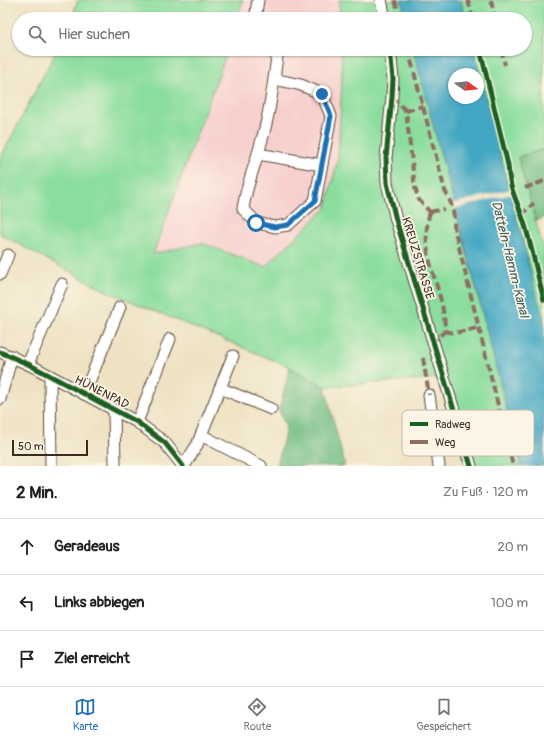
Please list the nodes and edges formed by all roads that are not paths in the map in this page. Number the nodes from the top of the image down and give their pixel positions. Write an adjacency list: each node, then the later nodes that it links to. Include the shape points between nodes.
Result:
1 (258, 0): 3 (street)
2 (381, 0): 4 (street)
3 (256, 12)
4 (384, 12)
5 (277, 56): 7 (street)
6 (391, 56): 27 (street, KREUZSTRASSE, via 393,79 386,158 387,183)
7 (274, 79): 8 (street); 9 (street, via 301,85 322,94 331,116)
8 (258, 154): 9 (street); 9 (street, via 243,209 256,223 275,227 288,225 315,201)
9 (322, 165)
10 (8, 255): 11 (street)
11 (0, 274)
12 (62, 284): 18 (street)
13 (120, 307): 21 (street, HÜNENPAD)
14 (170, 339): 28 (street, HÜNENPAD)
15 (0, 352): 16 (street, HÜNENPAD)
16 (12, 356): 18 (street, HÜNENPAD); 23 (street)
17 (233, 356): 20 (street, HÜNENPAD)
18 (28, 364): 19 (street, HÜNENPAD)
19 (50, 376): 21 (street, HÜNENPAD); 32 (street)
20 (220, 388): 24 (street); 29 (street, HÜNENPAD)
21 (84, 394): 25 (street, HÜNENPAD)
22 (429, 395): 26 (street)
23 (0, 399)
24 (271, 409)
25 (114, 410): 28 (street, HÜNENPAD); 33 (street)
26 (431, 410)
27 (455, 410)
28 (137, 422): 34 (street, HÜNENPAD, via 165,443)
29 (201, 435): 34 (street, HÜNENPAD); 35 (street)
30 (438, 456): 36 (street)
31 (469, 456): 37 (street, KREUZSTRASSE)
32 (51, 466)
33 (115, 466)
34 (183, 466)
35 (261, 466)
36 (439, 466)
37 (472, 466)

